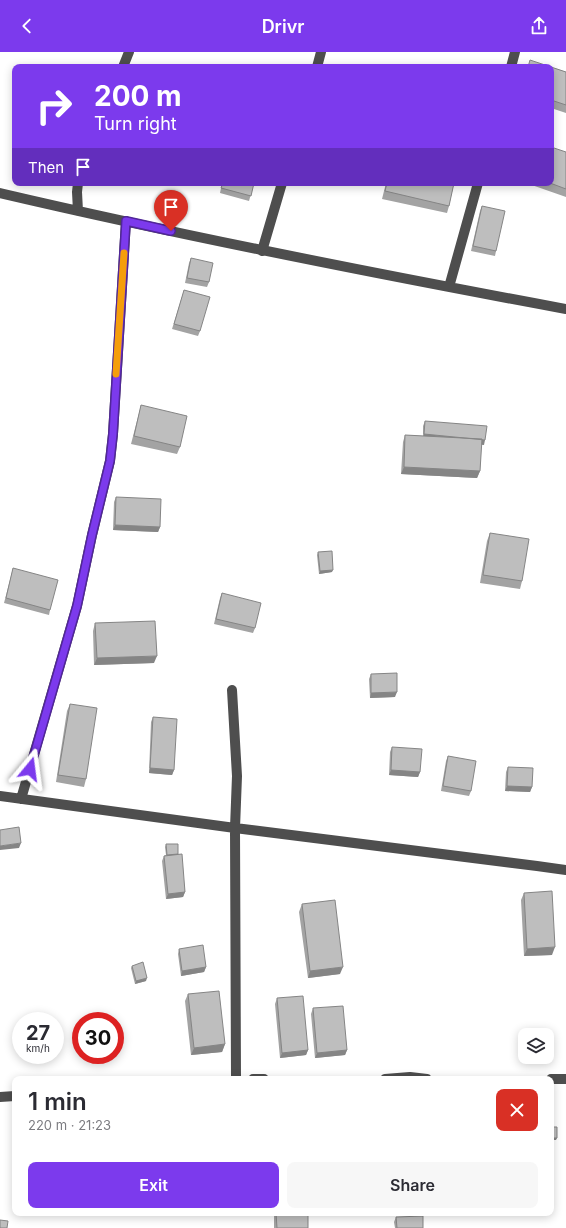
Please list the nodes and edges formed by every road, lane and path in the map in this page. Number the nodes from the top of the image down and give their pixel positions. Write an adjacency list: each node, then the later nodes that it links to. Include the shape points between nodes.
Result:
1 (129, 52): 4 (street)
2 (321, 52): 5 (street)
3 (515, 52): 6 (street)
4 (124, 64)
5 (318, 64)
6 (512, 64)
7 (78, 186): 11 (street)
8 (281, 186): 13 (street)
9 (477, 186): 14 (street)
10 (0, 193): 11 (street)
11 (78, 211): 12 (street)
12 (126, 221): 13 (street); 18 (street, via 110,461 77,606)
13 (262, 251): 14 (street)
14 (450, 287): 15 (street)
15 (566, 308)
16 (232, 690): 19 (street, via 237,776)
17 (0, 796): 18 (street)
18 (21, 799): 19 (street)
19 (235, 828): 20 (street); 21 (street)
20 (566, 870)
21 (236, 1076)
22 (554, 1079): 23 (street)
23 (566, 1079)
24 (12, 1096): 25 (street)
25 (0, 1097)

